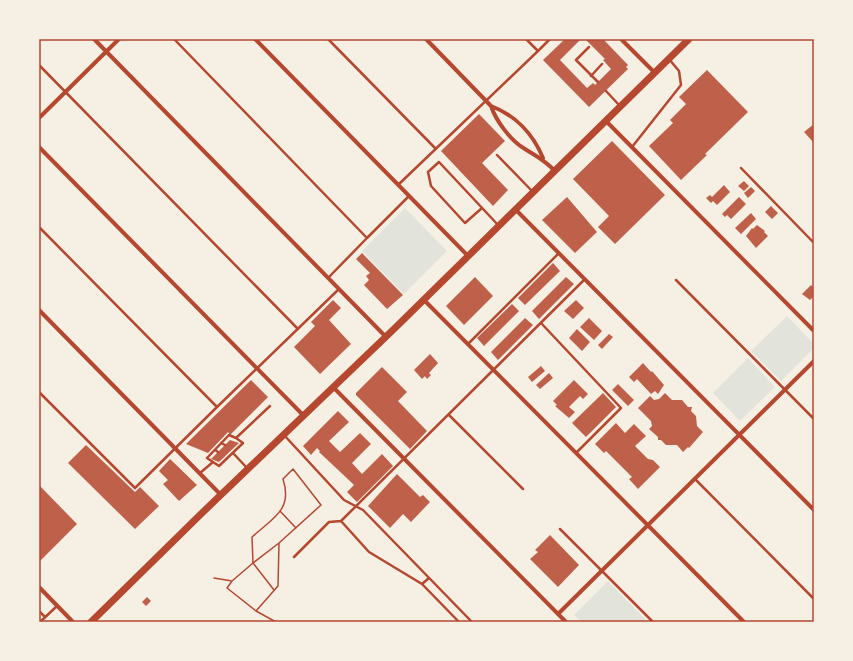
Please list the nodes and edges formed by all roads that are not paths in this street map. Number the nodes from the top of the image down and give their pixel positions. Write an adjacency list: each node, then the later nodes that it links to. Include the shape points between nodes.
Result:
1 (94, 39): 13 (street)
2 (119, 39): 13 (street)
3 (174, 39): 41 (lane)
4 (255, 39): 34 (street)
5 (328, 39): 29 (lane)
6 (426, 39): 22 (street)
7 (526, 39): 12 (lane)
8 (550, 39): 12 (lane)
9 (621, 39): 17 (street)
10 (689, 39): 14 (main road)
11 (589, 47): 18 (lane, via 576,60)
12 (538, 51): 22 (lane)
13 (106, 52): 21 (street); 45 (street)
14 (669, 59): 17 (main road); 28 (lane, via 679,71 681,85)
15 (39, 64): 21 (lane)
16 (602, 64): 18 (lane)
17 (655, 73): 24 (main road)
18 (591, 76): 19 (lane)
19 (598, 82)
20 (606, 91): 24 (lane)
21 (66, 92): 25 (street); 52 (lane)
22 (486, 101): 23 (street); 29 (lane)
23 (491, 106): 31 (street, via 510,115 533,139); 31 (street, via 495,117 505,130 524,149)
24 (621, 107): 26 (main road)
25 (39, 118)
26 (606, 121): 28 (street); 33 (main road)
27 (39, 147): 57 (street)
28 (632, 147): 53 (street)
29 (435, 148): 34 (lane)
30 (497, 155): 35 (lane)
31 (543, 158): 33 (street)
32 (741, 168): 42 (lane)
33 (555, 171): 35 (main road)
34 (398, 185): 36 (street)
35 (533, 193): 38 (main road)
36 (409, 196): 41 (lane); 44 (street)
37 (482, 208): 37 (lane, via 439,162 428,172 431,186 465,223); 39 (lane)
38 (516, 210): 39 (main road); 43 (street)
39 (499, 226): 44 (main road)
40 (39, 227): 63 (lane)
41 (367, 238): 45 (lane)
42 (814, 243)
43 (559, 253): 46 (street); 55 (lane)
44 (468, 256): 49 (main road)
45 (328, 278): 48 (street)
46 (585, 279): 51 (lane); 67 (street)
47 (676, 280): 60 (lane)
48 (339, 289): 52 (lane); 54 (street)
49 (424, 300): 54 (main road); 55 (street)
50 (39, 310): 72 (street)
51 (541, 323): 58 (lane); 76 (lane, via 621,408)
52 (298, 329): 57 (lane)
53 (814, 331)
54 (386, 337): 59 (main road)
55 (468, 344): 58 (street)
56 (814, 361): 60 (street)
57 (257, 368): 63 (lane); 65 (street)
58 (494, 370): 64 (lane); 76 (street)
59 (333, 387): 65 (main road); 77 (street)
60 (785, 390): 66 (lane); 67 (street)
61 (39, 392): 72 (lane, via 135,488)
62 (270, 406): 69 (lane)
63 (216, 407): 72 (lane)
64 (449, 415): 77 (lane); 82 (lane)
65 (304, 416): 68 (main road)
66 (814, 419)
67 (740, 434): 81 (street); 85 (street)
68 (284, 435): 79 (main road); 84 (lane, via 344,500)
69 (236, 438): 70 (lane, via 229,435); 75 (lane, via 243,443)
70 (221, 443): 71 (lane); 73 (lane)
71 (225, 445)
72 (175, 448): 80 (street)
73 (215, 450): 74 (lane); 78 (lane, via 207,458)
74 (218, 452)
75 (233, 453): 78 (lane, via 219,466); 79 (lane)
76 (576, 453): 87 (street)
77 (405, 459): 84 (lane); 97 (street)
78 (213, 462): 80 (lane)
79 (248, 470): 83 (main road)
80 (200, 473): 83 (street)
81 (695, 478): 87 (street); 94 (lane)
82 (523, 489)
83 (221, 495): 101 (main road)
84 (357, 506): 86 (lane); 91 (lane)
85 (814, 510)
86 (341, 521): 89 (lane, via 329,522); 92 (lane, via 369,552)
87 (648, 525): 90 (street); 106 (street)
88 (560, 529): 90 (lane)
89 (294, 557)
90 (602, 570): 97 (street); 105 (lane)
91 (429, 578): 92 (lane); 103 (lane)
92 (422, 584): 102 (lane)
93 (39, 587): 95 (street)
94 (814, 599)
95 (57, 606): 98 (lane); 100 (street)
96 (39, 611): 98 (lane)
97 (558, 614): 104 (street)
98 (45, 617): 99 (lane)
99 (40, 622)
100 (73, 622)
101 (91, 622)
102 (459, 622)
103 (472, 622)
104 (566, 622)
105 (653, 622)
106 (744, 622)

